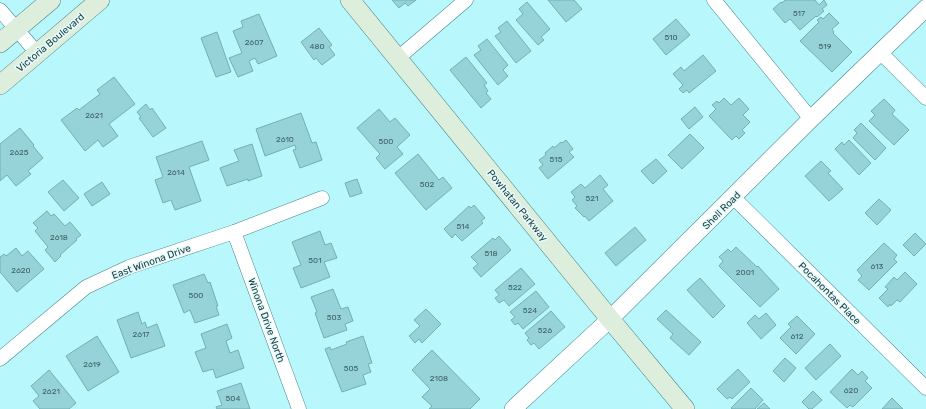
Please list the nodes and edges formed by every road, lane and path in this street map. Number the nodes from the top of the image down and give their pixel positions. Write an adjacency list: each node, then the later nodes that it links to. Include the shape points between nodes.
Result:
1 (51, 0): 8 (main road)
2 (100, 0): 11 (main road, Victoria Boulevard)
3 (350, 0): 12 (main road, Powhatan Parkway)
4 (466, 0): 12 (street)
5 (714, 0): 15 (street)
6 (926, 8): 10 (street, Shell Road)
7 (0, 10): 8 (street)
8 (16, 29): 9 (main road); 11 (street)
9 (0, 43)
10 (880, 52): 14 (street); 15 (street, Shell Road)
11 (37, 53): 13 (main road, Victoria Boulevard)
12 (398, 58): 19 (main road, Powhatan Parkway)
13 (0, 85)
14 (926, 98)
15 (811, 119): 16 (street, Shell Road)
16 (734, 197): 19 (street, Shell Road); 21 (street, Pocahontas Place)
17 (322, 198): 18 (street, East Winona Drive)
18 (234, 232): 20 (street, East Winona Drive, via 129,267 86,287); 22 (street, Winona Drive North)
19 (610, 319): 23 (street, Shell Road); 24 (main road, Powhatan Parkway)
20 (0, 359)
21 (926, 388)
22 (300, 409)
23 (513, 409)
24 (685, 409)

